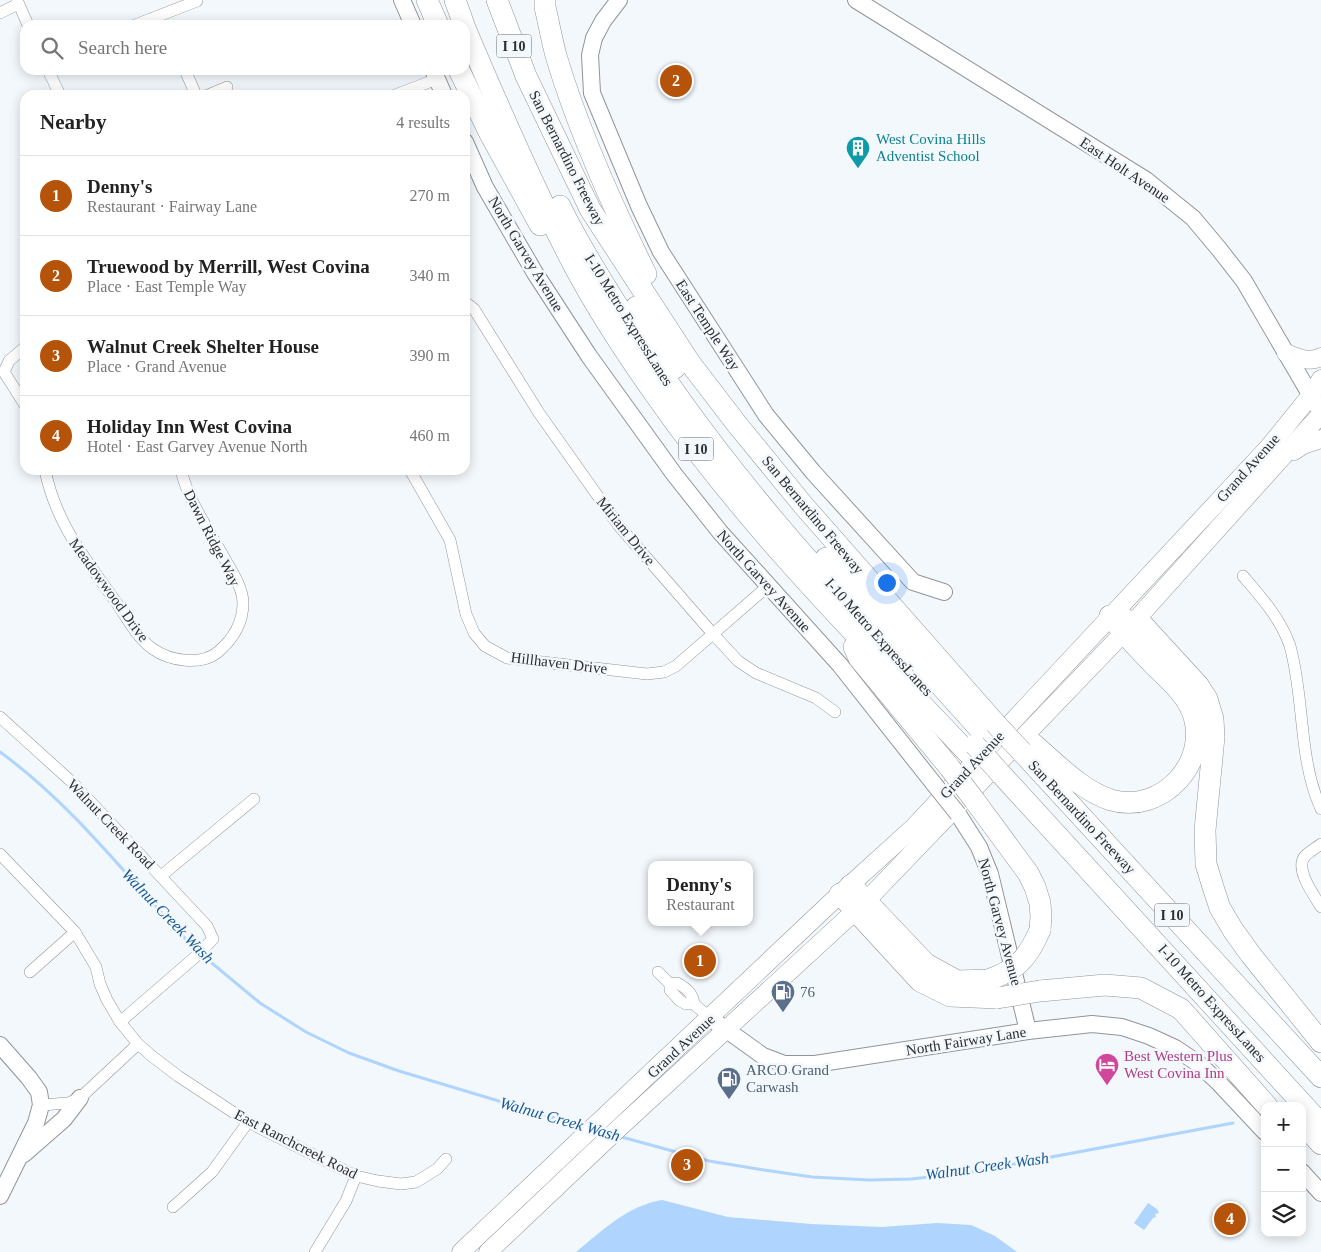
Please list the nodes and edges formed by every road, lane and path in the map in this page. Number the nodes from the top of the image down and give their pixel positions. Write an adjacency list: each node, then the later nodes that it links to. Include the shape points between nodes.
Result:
1 (197, 0): 12 (street)
2 (402, 0): 13 (street)
3 (427, 0): 14 (highway)
4 (456, 0): 15 (highway, San Bernardino Freeway / I 10)
5 (496, 0): 28 (highway, San Bernardino Freeway / I 10)
6 (545, 0): 37 (highway, via 557,58 593,155 618,217)
7 (619, 0): 49 (street, East Temple Way, via 594,38 590,55 592,93 661,252 766,415 827,489 913,582)
8 (856, 0): 35 (street, East Holt Avenue, via 1146,180 1193,218 1244,281)
9 (17, 2): 10 (street); 11 (street)
10 (0, 13)
11 (26, 20)
12 (162, 20)
13 (411, 20)
14 (436, 20)
15 (462, 20)
16 (470, 41): 30 (highway, San Bernardino Freeway / I 10)
17 (50, 75): 22 (street)
18 (187, 75): 23 (street)
19 (435, 75): 25 (street); 26 (street)
20 (461, 75): 27 (highway)
21 (227, 87): 24 (street)
22 (58, 90)
23 (194, 90)
24 (220, 90)
25 (405, 90)
26 (442, 90)
27 (469, 90)
28 (534, 91): 37 (highway, San Bernardino Freeway / I 10, via 590,209); 57 (highway, I-10 Metro ExpressLanes, via 534,120 565,186 603,255 690,390 765,488)
29 (470, 93): 32 (highway, via 536,220)
30 (498, 106): 32 (highway, San Bernardino Freeway / I 10); 57 (highway, I-10 Metro ExpressLanes, via 521,126 562,211 601,280 700,428 837,593 904,665)
31 (470, 153): 48 (street, North Garvey Avenue, via 485,187 525,256 589,356 674,474)
32 (572, 261): 51 (highway, San Bernardino Freeway / I 10, via 659,400 776,547)
33 (470, 306): 53 (street, Miriam Drive, via 539,413 619,526)
34 (20, 351): 40 (street, via 9,361 4,372)
35 (1286, 353): 36 (main road, via 1314,360); 39 (street, East Holt Avenue)
36 (1321, 357)
37 (690, 363): 57 (highway, San Bernardino Freeway / I 10, via 803,505 971,697)
38 (1321, 379): 39 (main road, Grand Avenue)
39 (1311, 395): 41 (street, East Holt Avenue); 50 (main road, Grand Avenue, via 1268,448)
40 (20, 397)
41 (1321, 414): 43 (main road, Grand Avenue)
42 (1321, 440): 43 (main road, via 1303,445)
43 (1283, 458): 52 (main road, Grand Avenue)
44 (46, 475): 54 (street, Meadowwood Drive, via 57,513 70,538 138,634 154,650 172,658 186,661)
45 (182, 475): 54 (street, Dawn Ridge Way, via 232,572 243,602 235,633)
46 (413, 475): 53 (street, Hillhaven Drive, via 450,540 466,614 474,633 485,646 506,658 647,674 664,672 676,666)
47 (1244, 576): 60 (street, via 1272,610 1289,646 1306,759)
48 (768, 586): 53 (street, Hillhaven Drive); 74 (street, North Garvey Avenue, bridge, via 840,665 958,814 979,847 990,874)
49 (944, 592)
50 (1110, 616): 52 (highway); 64 (main road, Grand Avenue, via 914,827)
51 (842, 620): 57 (highway, San Bernardino Freeway / I 10); 70 (highway, bridge, via 859,658 950,768 1035,886 1040,903 1040,930 1027,956)
52 (1129, 628): 58 (highway, via 1182,694 1197,726 1194,756 1174,784 1160,795 1124,802); 65 (main road, Grand Avenue); 75 (highway, via 1142,624 1207,699 1214,737 1205,830 1206,864 1220,908 1251,955)
53 (713, 634): 55 (street, Miriam Drive, via 738,661 756,673 816,698)
54 (214, 656)
55 (835, 712)
56 (0, 717): 63 (street, Walnut Creek Road, via 74,784)
57 (985, 734): 58 (highway); 58 (highway, San Bernardino Freeway / I 10)
58 (1012, 762): 78 (highway, San Bernardino Freeway / I 10); 81 (highway, San Bernardino Freeway / I 10); 82 (highway, I-10 Metro ExpressLanes); 85 (highway, I-10 Metro ExpressLanes)
59 (254, 799): 63 (street)
60 (1321, 809)
61 (1321, 844): 66 (street, via 1305,856 1301,867)
62 (0, 854): 67 (street, East Ranchcreek Road)
63 (161, 876): 72 (street, Walnut Creek Road, via 206,926 213,939)
64 (846, 889): 65 (highway); 71 (main road, Grand Avenue)
65 (861, 905): 70 (highway, via 926,964 957,981); 73 (main road, Grand Avenue)
66 (1321, 907)
67 (75, 932): 68 (street); 72 (street, East Ranchcreek Road, via 96,967 106,1000)
68 (30, 972)
69 (658, 972): 71 (street, via 680,1001 694,1004)
70 (993, 989): 80 (highway, bridge, via 1040,991 1106,985 1140,988 1180,1009)
71 (710, 1018): 73 (street, North Fairway Lane); 99 (main road, Grand Avenue)
72 (120, 1022): 76 (street, East Ranchcreek Road)
73 (728, 1029): 74 (street, North Fairway Lane, via 763,1056 784,1064 816,1064); 100 (main road, Grand Avenue)
74 (1028, 1031): 87 (street, North Fairway Lane, via 1092,1024 1122,1027 1149,1036 1199,1064)
75 (1321, 1042)
76 (138, 1044): 79 (street); 84 (street, East Ranchcreek Road)
77 (0, 1045): 83 (street, via 34,1085)
78 (1321, 1077)
79 (80, 1098): 83 (street, via 68,1103); 91 (street, via 64,1119)
80 (1263, 1102)
81 (1283, 1102)
82 (1321, 1103)
83 (41, 1105): 91 (street)
84 (248, 1122): 93 (street, East Ranchcreek Road); 97 (street, via 212,1172)
85 (1321, 1124)
86 (1306, 1127): 88 (highway)
87 (1261, 1128)
88 (1321, 1144)
89 (1306, 1146): 90 (highway)
90 (1321, 1155)
91 (20, 1157): 96 (street)
92 (446, 1159): 93 (street, East Ranchcreek Road, via 428,1176 416,1182 401,1184)
93 (356, 1176): 98 (street)
94 (1306, 1176): 95 (street)
95 (1321, 1192)
96 (0, 1196)
97 (173, 1208)
98 (316, 1252)
99 (461, 1252)
100 (488, 1252)

